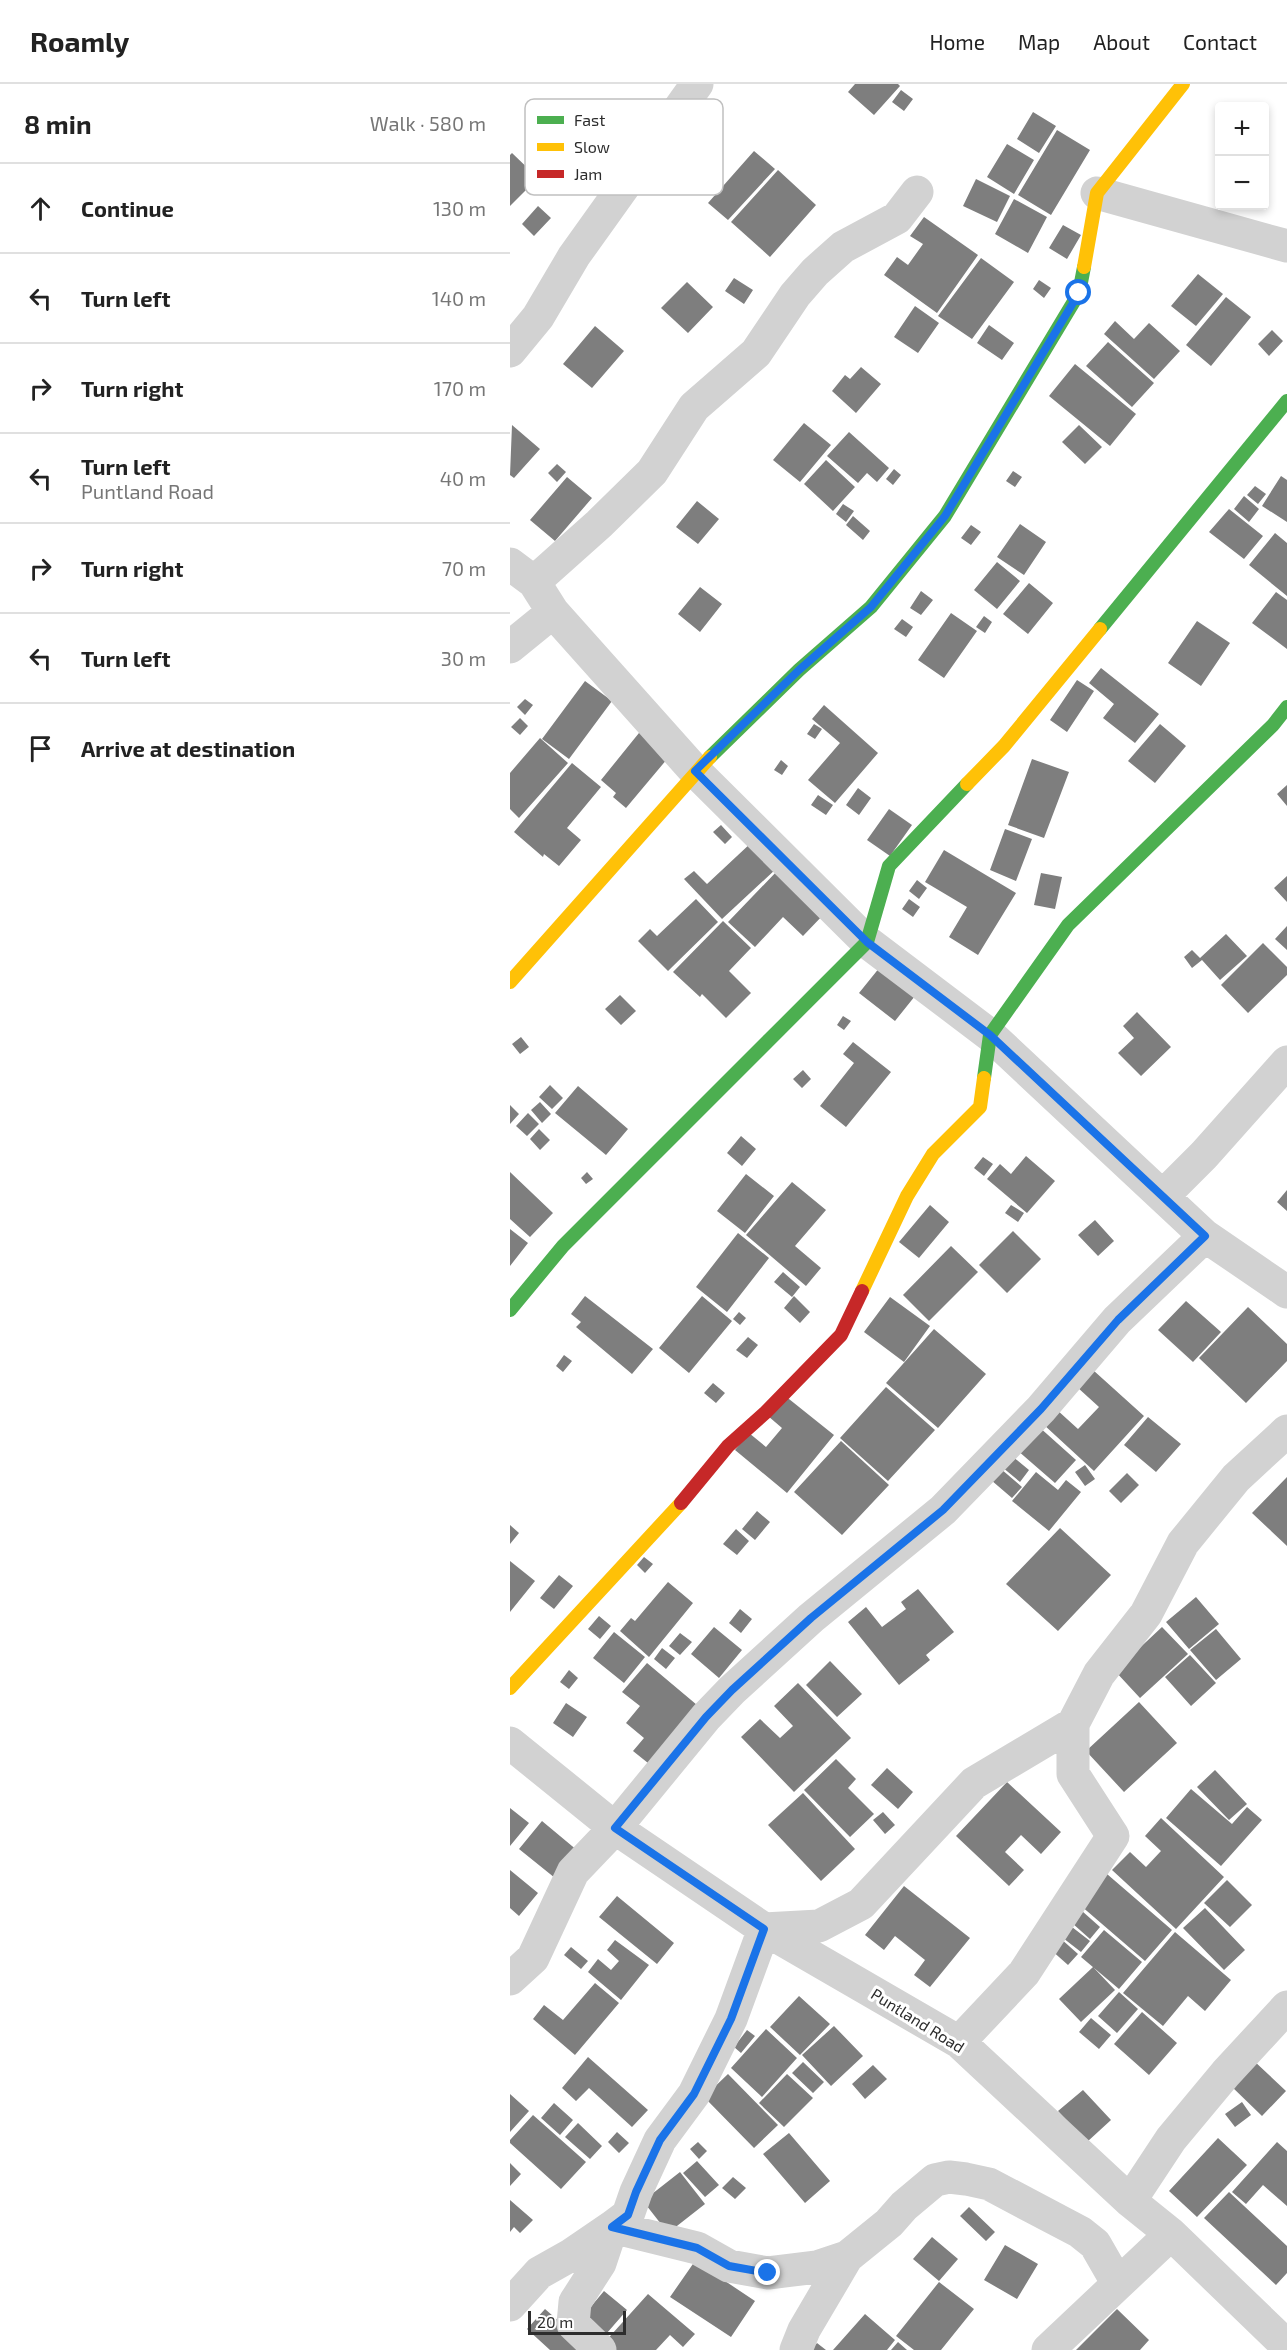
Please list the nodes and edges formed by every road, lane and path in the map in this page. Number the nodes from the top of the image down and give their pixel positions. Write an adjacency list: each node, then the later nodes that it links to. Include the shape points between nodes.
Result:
1 (697, 84): 3 (street)
2 (1183, 84): 5 (street)
3 (686, 99)
4 (917, 192): 10 (street, via 897,218 843,247 815,272 756,353 694,407 652,472 599,525)
5 (1097, 193): 7 (street); 14 (street, via 1079,293 945,516 871,607)
6 (618, 195): 8 (street, via 574,256 538,317)
7 (1287, 246)
8 (510, 351)
9 (1287, 401): 15 (street, via 1004,746 889,866)
10 (522, 573): 11 (street)
11 (553, 612): 12 (street); 14 (street)
12 (510, 647)
13 (1287, 707): 17 (street, via 1274,725 1068,925)
14 (695, 771): 15 (street); 16 (street)
15 (867, 942): 17 (street); 22 (street, via 563,1246)
16 (510, 982)
17 (990, 1035): 19 (street); 24 (street, via 980,1107 933,1154 907,1196 842,1335 728,1446 676,1509)
18 (1287, 1062): 19 (street)
19 (1163, 1196): 20 (street)
20 (1205, 1236): 21 (street); 27 (street, via 1118,1320 1041,1409 943,1510 811,1618 732,1690)
21 (1287, 1292)
22 (510, 1310)
23 (1287, 1431): 25 (street, via 1236,1478 1183,1543 1146,1614 1099,1674)
24 (510, 1688)
25 (1073, 1724): 28 (street, via 974,1783 861,1904 819,1926); 31 (street, via 1073,1774 1113,1836 1024,1973)
26 (510, 1743): 27 (street, Puntland Road)
27 (615, 1828): 28 (street, Puntland Road); 29 (street, via 573,1872 533,1958)
28 (764, 1929): 31 (street, Puntland Road); 33 (street, via 731,2019 694,2094 660,2140 628,2215)
29 (510, 1979)
30 (1287, 2007): 32 (street, via 1172,2139)
31 (959, 2042): 32 (street, Puntland Road)
32 (1130, 2201): 34 (street, Puntland Road)
33 (612, 2227): 35 (street, via 697,2248 729,2266 768,2273 817,2267); 37 (street, via 539,2273); 39 (street, via 600,2263 575,2302 573,2324)
34 (1171, 2234): 36 (street); 38 (street, Puntland Road)
35 (847, 2257): 36 (street, via 935,2180 949,2177 989,2184 1080,2232 1095,2244); 40 (street)
36 (1118, 2284): 41 (street)
37 (510, 2305)
38 (1287, 2346)
39 (600, 2350)
40 (796, 2350)
41 (1048, 2350)

